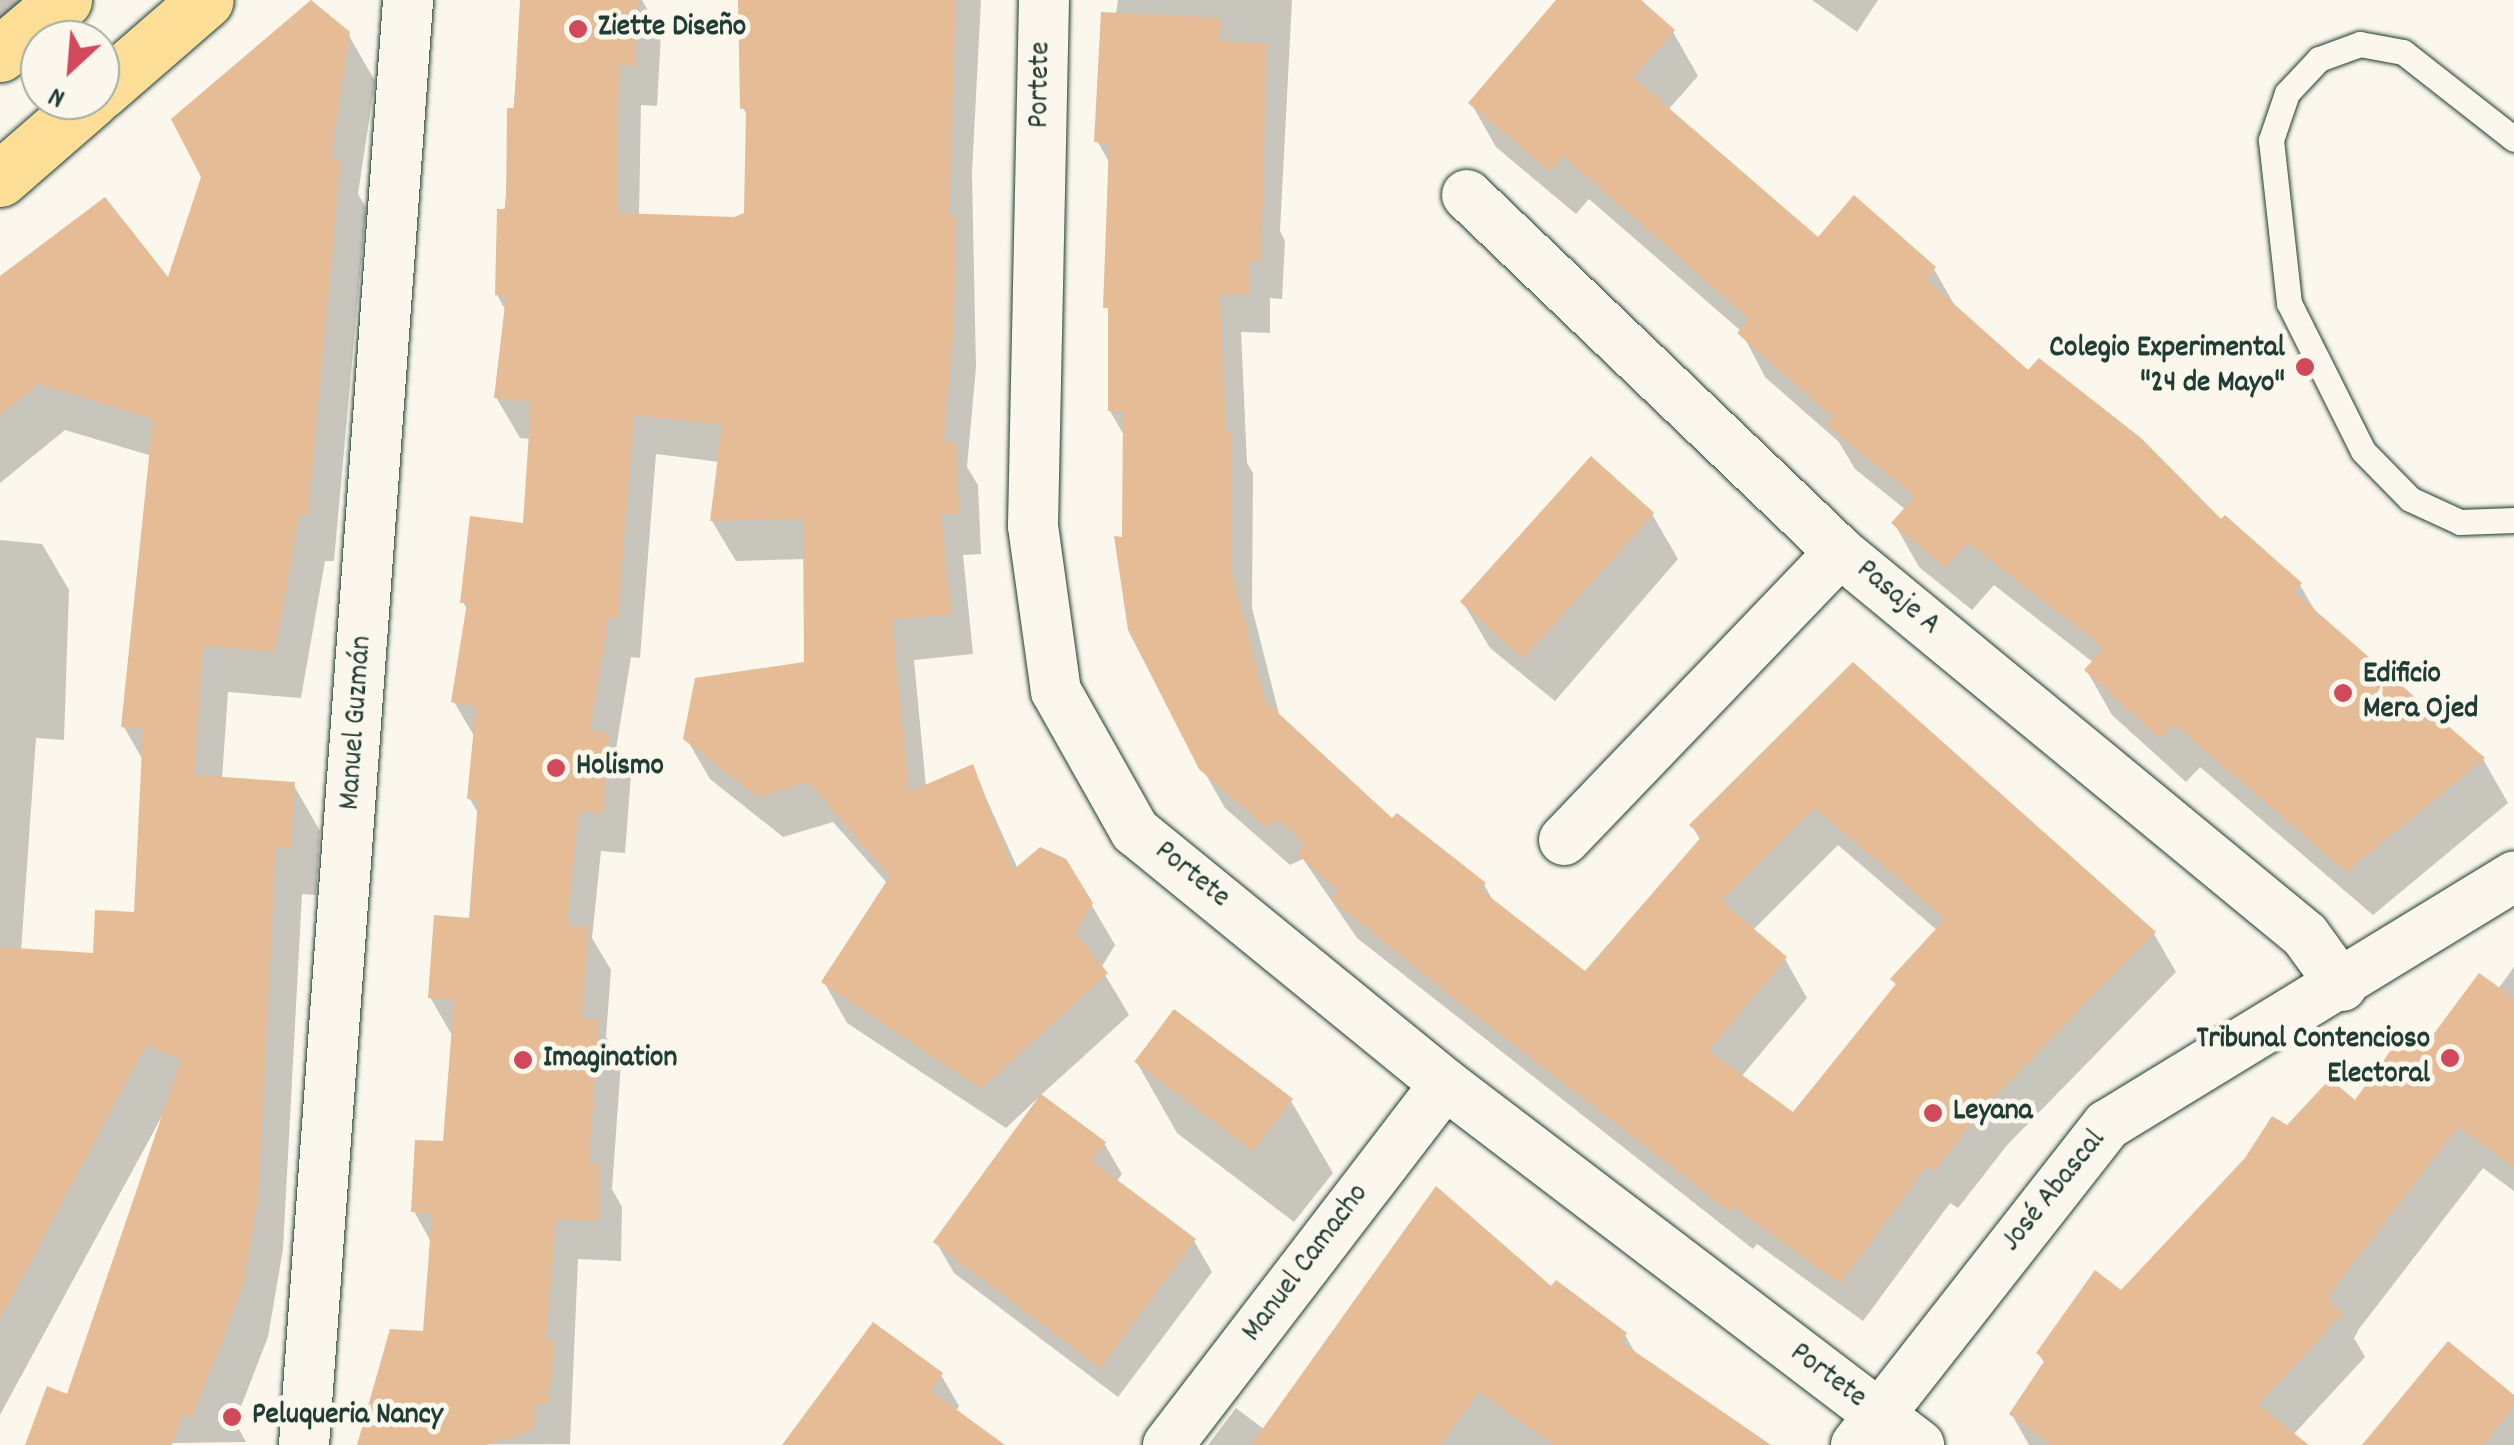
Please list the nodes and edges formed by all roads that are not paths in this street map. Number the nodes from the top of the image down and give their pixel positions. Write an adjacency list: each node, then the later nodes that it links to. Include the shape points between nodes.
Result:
1 (64, 0): 5 (main road)
2 (206, 0): 6 (main road)
3 (408, 0): 18 (street, Manuel Guzmán)
4 (1044, 0): 16 (street, Portete, via 1032,526 1056,691 1135,830)
5 (0, 54)
6 (120, 75)
7 (68, 120): 9 (main road)
8 (2514, 140): 11 (lane, via 2403,52 2360,44 2320,59 2287,93 2271,140 2289,303 2363,451 2410,499 2460,522)
9 (0, 179)
10 (1467, 195): 12 (street, Pasaje A)
11 (2514, 520)
12 (1840, 552): 13 (street); 15 (street, Pasaje A, via 2305,935)
13 (1564, 840)
14 (2514, 877): 15 (street, José Abascal)
15 (2342, 986): 17 (street, José Abascal, via 2108,1125)
16 (1445, 1084): 17 (street, Portete); 19 (street, Manuel Camacho)
17 (1867, 1431): 20 (street, Portete)
18 (304, 1445)
19 (1168, 1445)
20 (1919, 1445)

